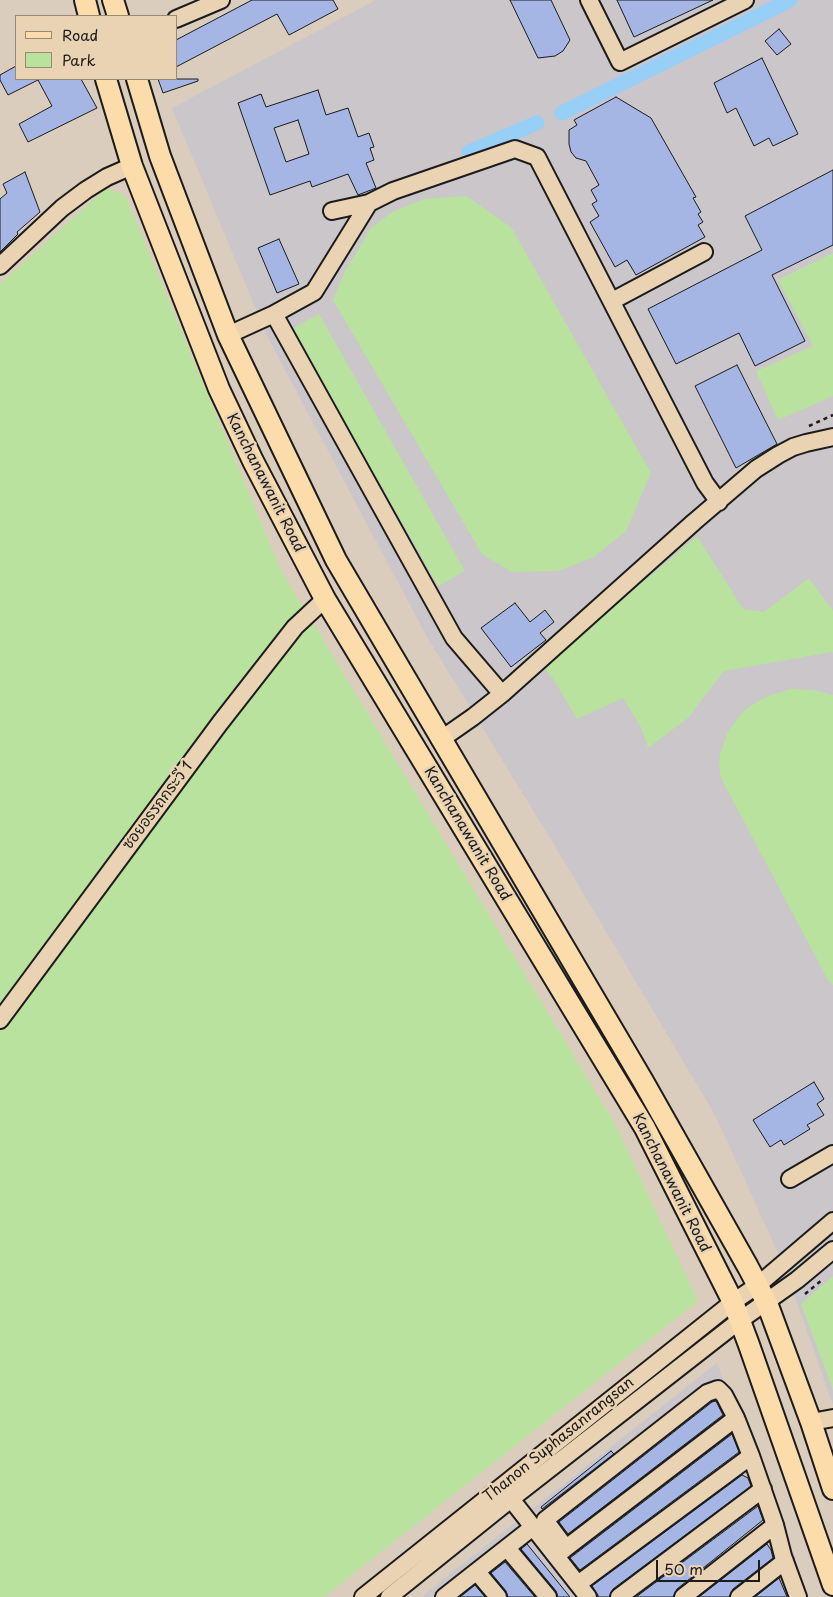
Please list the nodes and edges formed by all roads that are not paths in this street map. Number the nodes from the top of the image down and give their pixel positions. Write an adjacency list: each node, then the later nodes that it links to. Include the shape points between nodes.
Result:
1 (85, 0): 6 (main road)
2 (113, 0): 7 (main road)
3 (221, 0): 8 (street)
4 (589, 0): 5 (street, via 620,62)
5 (744, 0)
6 (89, 15)
7 (118, 15)
8 (178, 18)
9 (106, 80): 11 (main road, Kanchanawanit Road)
10 (137, 80): 18 (main road, Kanchanawanit Road, via 160,156)
11 (132, 166): 15 (street, via 106,177 62,208); 21 (main road, Kanchanawanit Road, via 219,389)
12 (369, 203): 13 (street); 16 (street, via 393,191 515,149 537,156); 17 (street, via 314,292)
13 (332, 211)
14 (704, 252): 16 (street)
15 (0, 266)
16 (612, 301): 20 (street, via 704,483)
17 (274, 314): 18 (street); 22 (street, via 454,638)
18 (228, 335): 23 (main road, Kanchanawanit Road, via 336,560)
19 (833, 436): 20 (street, via 806,442 778,455 756,469)
20 (719, 502): 22 (street)
21 (325, 599): 24 (main road, Kanchanawanit Road); 25 (street, ซอยอรรถกระวี 1, via 295,626 220,723)
22 (502, 694): 23 (street)
23 (440, 740): 24 (main road); 30 (main road, Kanchanawanit Road, via 638,1073)
24 (419, 755): 31 (main road, Kanchanawanit Road, via 645,1128)
25 (0, 1020)
26 (833, 1154): 27 (street)
27 (790, 1179)
28 (833, 1221): 30 (street)
29 (833, 1250): 30 (street)
30 (762, 1294): 31 (street, Thanon Suphasanrangsan); 32 (street, Thanon Suphasanrangsan); 35 (main road, Kanchanawanit Road)
31 (733, 1302): 32 (main road, Kanchanawanit Road); 49 (street, Thanon Suphasanrangsan)
32 (739, 1321): 39 (street, Thanon Suphasanrangsan); 46 (main road, Kanchanawanit Road)
33 (736, 1418): 36 (street); 43 (street); 43 (street, via 721,1391 707,1393 545,1520)
34 (833, 1418): 35 (street)
35 (811, 1422): 38 (main road, Kanchanawanit Road)
36 (751, 1456): 37 (street); 47 (street)
37 (763, 1488): 40 (street); 53 (street)
38 (833, 1489)
39 (511, 1499): 41 (street); 50 (street, Thanon Suphasanrangsan)
40 (775, 1525): 44 (street); 54 (street)
41 (533, 1527): 42 (street); 43 (street)
42 (507, 1548): 45 (street); 52 (street)
43 (561, 1552): 47 (street)
44 (785, 1561): 55 (street); 56 (street)
45 (477, 1572): 48 (street); 51 (street)
46 (833, 1585)
47 (583, 1591)
48 (449, 1595)
49 (363, 1597)
50 (389, 1597)
51 (498, 1597)
52 (548, 1597)
53 (618, 1597)
54 (683, 1597)
55 (738, 1597)
56 (798, 1597)

